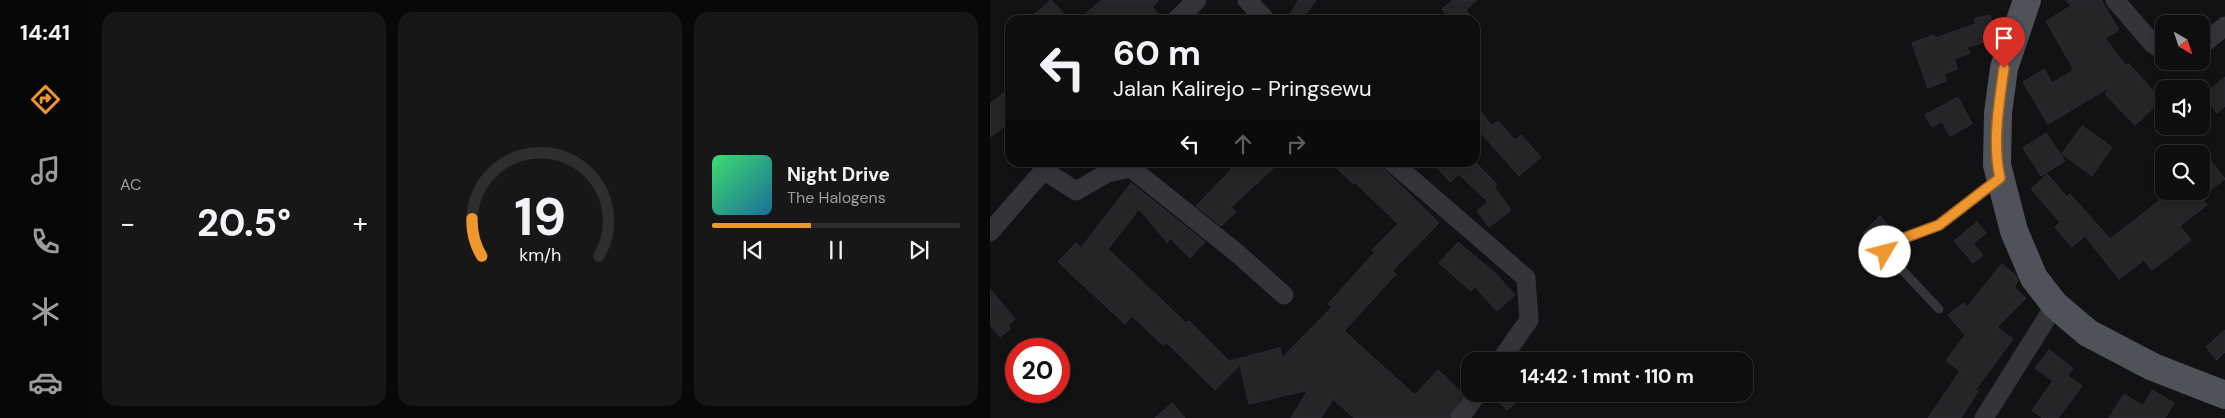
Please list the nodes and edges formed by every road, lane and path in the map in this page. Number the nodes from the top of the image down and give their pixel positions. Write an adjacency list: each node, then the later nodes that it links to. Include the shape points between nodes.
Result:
1 (1197, 0): 5 (street)
2 (1247, 0): 6 (street)
3 (2027, 0): 12 (main road, via 2004,68 1998,113 1997,165)
4 (2115, 0): 9 (street)
5 (1181, 15)
6 (1261, 15)
7 (2225, 26): 8 (street)
8 (2210, 38)
9 (2155, 45)
10 (1048, 167): 13 (street); 14 (street, via 1076,191 1107,173 1131,168)
11 (1398, 167): 17 (street, via 1526,278 1529,320)
12 (2000, 178): 15 (main road, via 2017,239 2034,278); 16 (lane, via 1939,225 1885,247 1885,252)
13 (990, 232)
14 (1284, 295)
15 (2054, 305): 18 (main road, via 2088,333 2153,366); 21 (street)
16 (1940, 309)
17 (1506, 352)
18 (2225, 395)
19 (1471, 402): 20 (street)
20 (1460, 418)
21 (1984, 418)

